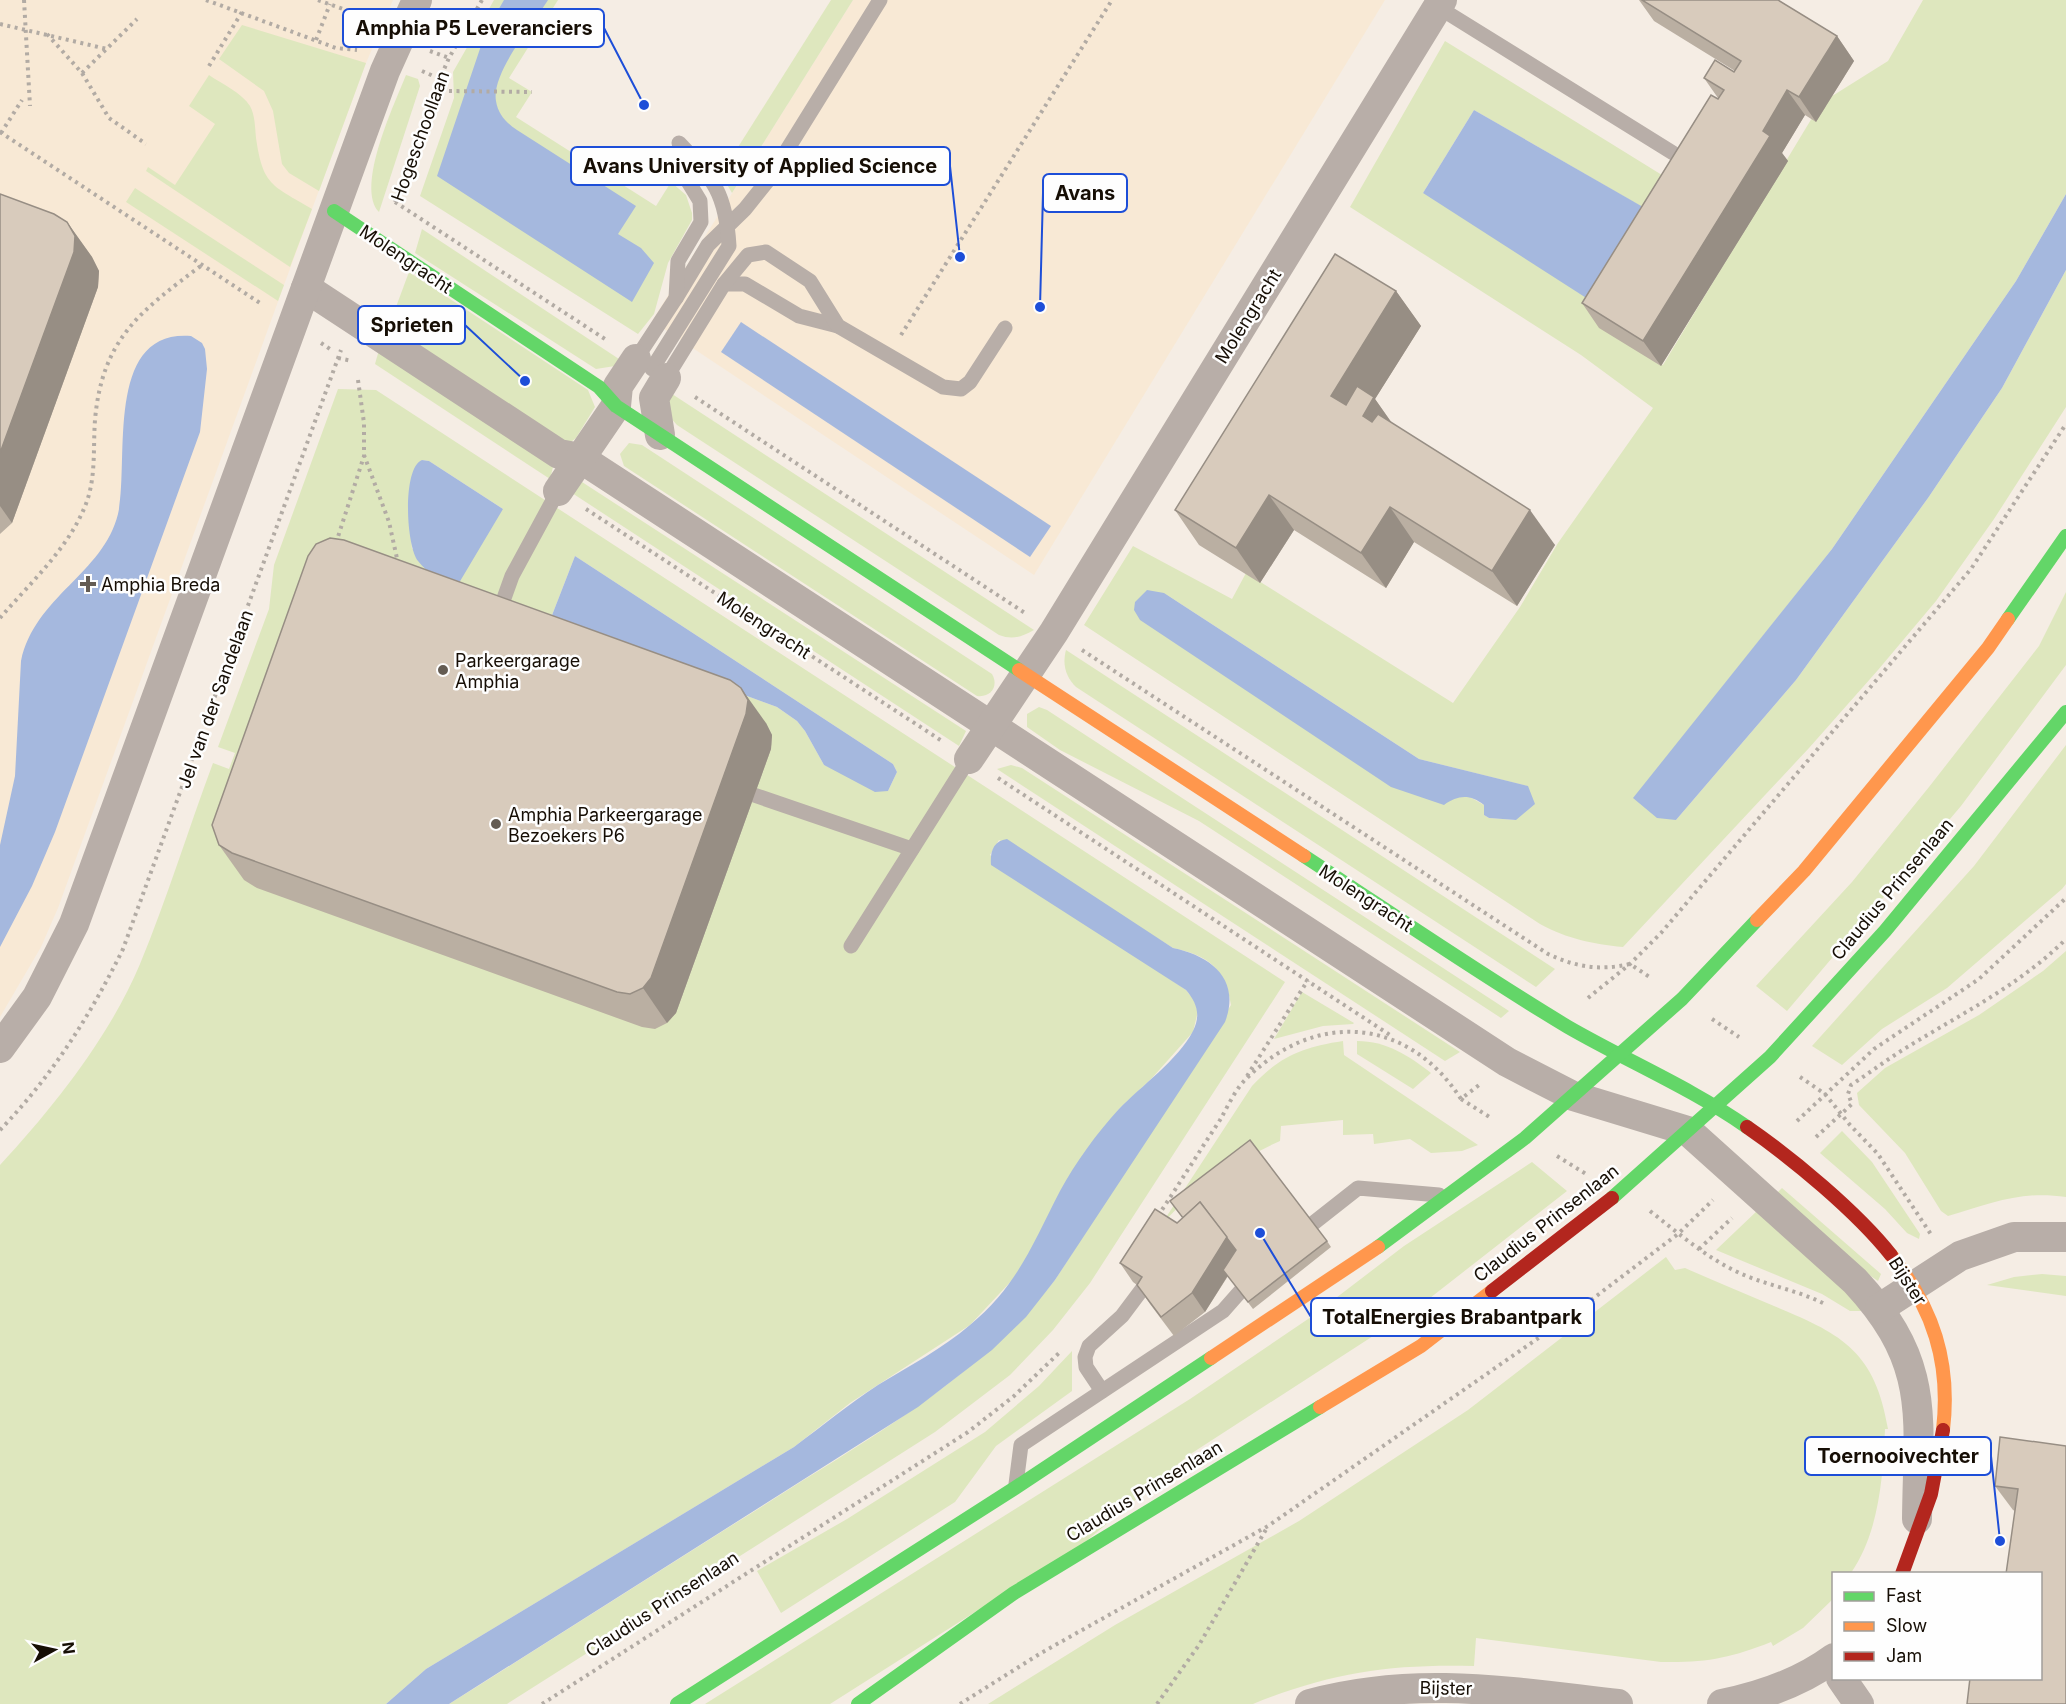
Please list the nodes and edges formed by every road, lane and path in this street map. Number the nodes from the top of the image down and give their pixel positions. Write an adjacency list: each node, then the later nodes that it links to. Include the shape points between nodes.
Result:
1 (24, 0): 14 (path)
2 (206, 0): 10 (path)
3 (318, 0): 8 (path)
4 (417, 0): 31 (street, via 385,71)
5 (482, 0): 30 (path, Hogeschoollaan, via 434,92)
6 (880, 0): 32 (lane, via 769,179)
7 (1112, 0): 42 (path)
8 (330, 4): 11 (path); 16 (path)
9 (1440, 4): 28 (lane); 58 (street, Molengracht)
10 (242, 12): 16 (path); 19 (path)
11 (360, 15)
12 (137, 20): 17 (path)
13 (0, 24): 14 (path)
14 (26, 30): 15 (path); 24 (path)
15 (47, 34): 17 (path); 20 (path)
16 (316, 40): 18 (path, via 336,48)
17 (106, 49): 20 (path)
18 (363, 51)
19 (209, 66)
20 (82, 73): 27 (path, via 109,118)
21 (449, 91): 22 (path)
22 (532, 92)
23 (22, 100): 25 (path)
24 (30, 106)
25 (1, 132): 34 (path)
26 (680, 143): 32 (lane, via 714,181)
27 (146, 144)
28 (1673, 153)
29 (669, 160): 37 (lane, via 700,201 701,222 678,261)
30 (395, 202): 33 (path, Hogeschoollaan); 45 (path)
31 (334, 212): 33 (main road, Molengracht); 36 (street)
32 (728, 226): 37 (lane, via 708,245); 45 (lane, via 729,246)
33 (381, 242): 47 (main road, Molengracht)
34 (202, 265): 38 (path); 56 (path, via 141,313 114,349 99,393 87,502 69,537)
35 (724, 284): 40 (lane, via 745,284 799,316); 40 (lane, via 748,255 766,252 810,281); 45 (lane)
36 (306, 288): 39 (street); 73 (street, via 74,924 37,997)
37 (676, 298): 45 (lane)
38 (266, 306)
39 (353, 319): 43 (path, Jel van der Sandelaan); 51 (street, via 559,454)
40 (838, 326): 42 (lane)
41 (1005, 328): 42 (lane, via 970,382 961,389 943,387)
42 (888, 355)
43 (338, 358): 44 (path); 83 (path, Jel van der Sandelaan, via 123,949 80,1029 25,1104)
44 (362, 364)
45 (651, 369): 47 (street, via 634,397); 49 (street); 58 (path)
46 (358, 380): 50 (path)
47 (611, 393): 49 (main road, Molengracht); 51 (street)
48 (2066, 424): 68 (path, via 1971,569 1661,933)
49 (660, 435): 59 (main road, Molengracht)
50 (364, 455): 54 (path); 55 (path, via 389,522)
51 (580, 458): 52 (street); 61 (street)
52 (558, 491): 57 (lane, via 512,576); 62 (path, Molengracht)
53 (2066, 536): 70 (main road, via 1988,648 1898,761 1804,871)
54 (335, 547)
55 (398, 564)
56 (0, 618)
57 (496, 621)
58 (1054, 632): 59 (street, Molengracht); 68 (path, via 1548,954 1588,968)
59 (1025, 676): 61 (street, Molengracht); 71 (main road, Molengracht)
60 (2066, 712): 75 (main road, Claudius Prinsenlaan, via 1885,931)
61 (991, 726): 62 (street, Molengracht); 76 (street)
62 (969, 759): 64 (lane, Molengracht); 69 (path, Molengracht)
63 (754, 795): 64 (lane)
64 (912, 849): 67 (lane, Molengracht)
65 (2066, 898): 78 (path, via 1979,979 1874,1049)
66 (2066, 939): 82 (path, via 2048,957 1980,1005 1851,1085 1848,1094 1852,1104)
67 (851, 946)
68 (1630, 964): 70 (path); 71 (path)
69 (1308, 981): 72 (path, Molengracht); 77 (path)
70 (1682, 999): 74 (main road); 75 (path)
71 (1557, 1022): 74 (main road, Molengracht)
72 (1409, 1047): 77 (path, via 1373,1033 1314,1038 1278,1052); 80 (path, via 1436,1066)
73 (0, 1048)
74 (1618, 1056): 79 (main road); 81 (main road, Molengracht)
75 (1770, 1057): 78 (path); 81 (main road, Claudius Prinsenlaan)
76 (1507, 1062): 79 (street); 80 (path)
77 (1245, 1079): 92 (path)
78 (1825, 1094): 82 (path); 86 (path)
79 (1573, 1096): 84 (street); 85 (main road)
80 (1461, 1099): 85 (path)
81 (1716, 1105): 84 (main road, Claudius Prinsenlaan); 86 (main road, Bijster)
82 (1840, 1114): 87 (path); 97 (path, via 1878,1154)
83 (0, 1130)
84 (1688, 1131): 88 (street, Bijster); 89 (main road, Claudius Prinsenlaan)
85 (1525, 1138): 89 (path); 90 (main road)
86 (1772, 1144): 99 (main road, Bijster, via 1859,1221)
87 (1809, 1144)
88 (1737, 1178): 93 (path); 102 (street, Bijster, via 1855,1281)
89 (1618, 1193): 93 (path); 114 (main road, Claudius Prinsenlaan, via 1421,1346 1014,1593)
90 (1445, 1195): 95 (lane, via 1358,1188); 105 (main road, via 1380,1246)
91 (1740, 1211): 96 (path)
92 (1155, 1222)
93 (1678, 1234): 96 (path); 106 (path, via 1570,1316)
94 (2066, 1237): 97 (street, via 2014,1237)
95 (1284, 1246)
96 (1698, 1250): 101 (path, via 1749,1277 1805,1293)
97 (1948, 1262): 99 (street)
98 (1260, 1268): 104 (lane, via 1223,1311)
99 (1914, 1284): 102 (street); 107 (main road, Bijster, via 1937,1339 1946,1386 1937,1466 1931,1494)
100 (1143, 1288): 104 (lane, via 1122,1316 1089,1346 1086,1367)
101 (1832, 1307)
102 (1880, 1308): 107 (street, Bijster, via 1906,1356 1919,1408)
103 (1064, 1347): 112 (path, Claudius Prinsenlaan, via 1014,1396 968,1432)
104 (1102, 1391): 105 (lane, via 1022,1446)
105 (1015, 1488): 113 (main road)
106 (1268, 1526): 115 (path, via 1041,1653); 116 (path, via 1199,1645)
107 (1916, 1529): 108 (main road, Bijster)
108 (1903, 1572)
109 (1832, 1668): 119 (street, via 1784,1687)
110 (1843, 1680): 120 (street)
111 (1494, 1697): 117 (street, Bijster, via 1470,1687 1409,1687 1348,1694); 118 (street, Bijster)
112 (542, 1704)
113 (677, 1704)
114 (858, 1704)
115 (960, 1704)
116 (1157, 1704)
117 (1310, 1704)
118 (1618, 1704)
119 (1722, 1704)
120 (1859, 1704)

